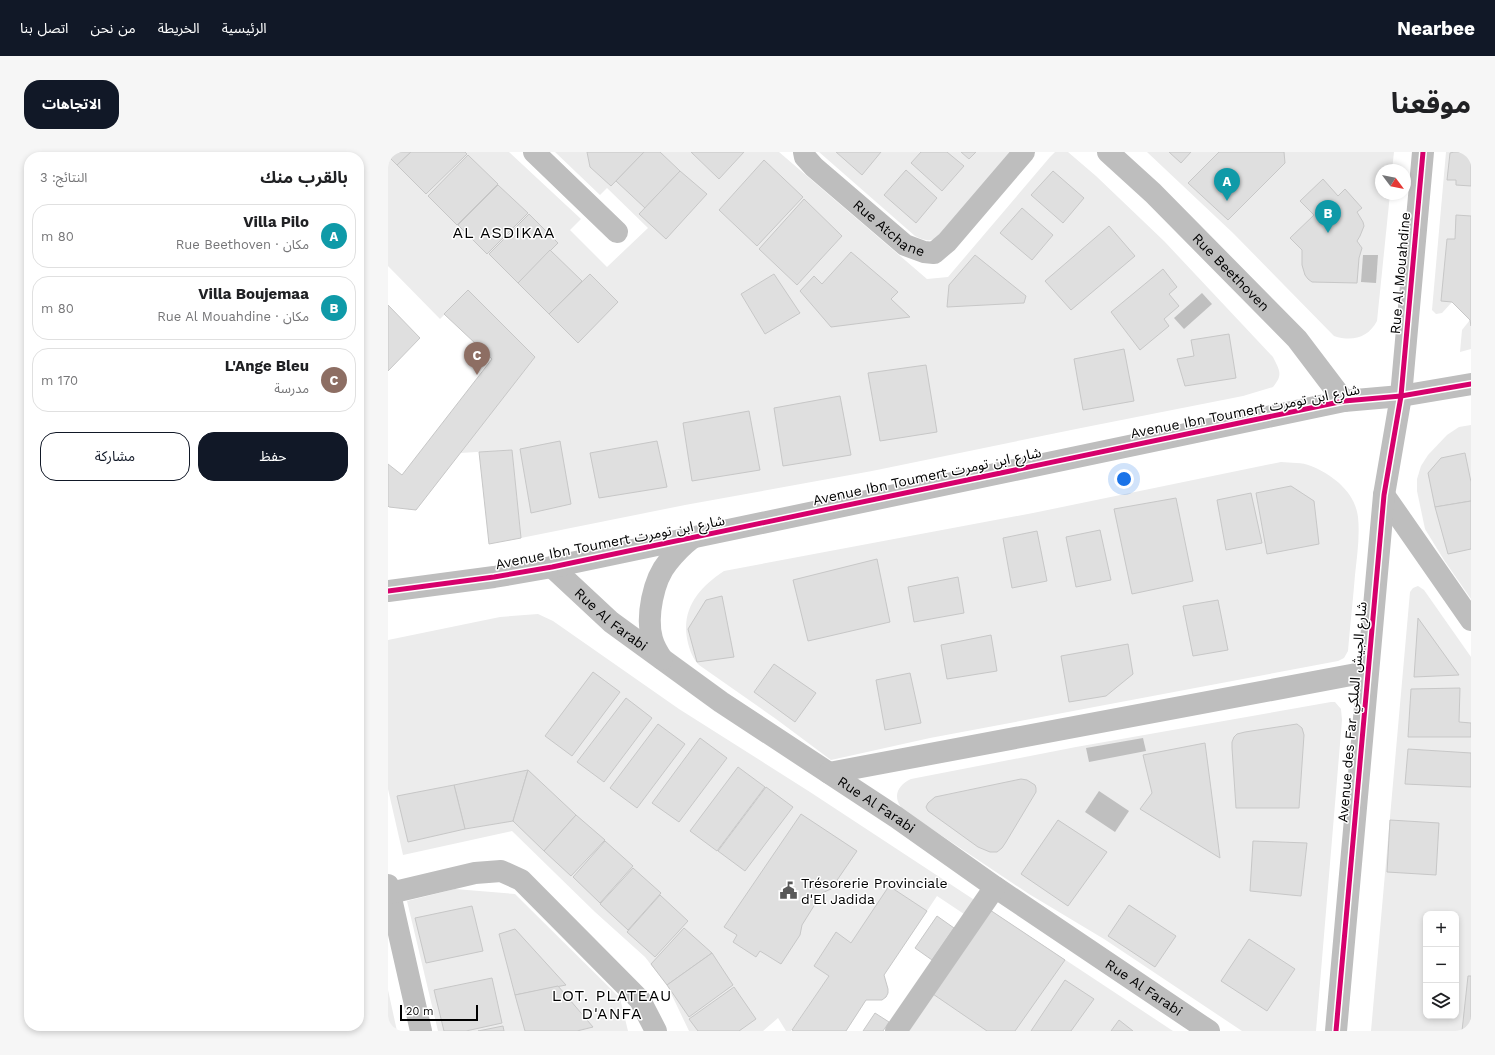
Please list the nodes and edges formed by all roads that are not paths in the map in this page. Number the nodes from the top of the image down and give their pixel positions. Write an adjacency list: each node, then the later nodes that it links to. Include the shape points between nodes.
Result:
1 (534, 152): 6 (street)
2 (804, 152): 3 (street, Rue Atchane, via 814,167 905,245 924,252 934,252 947,242)
3 (1024, 152)
4 (1108, 152): 9 (street, Rue Beethoven, via 1153,193 1296,339)
5 (1423, 152): 8 (street, Rue Al Mouahdine)
6 (617, 232)
7 (1471, 384): 8 (street, Avenue Ibn Toumert شارع ابن تومرت)
8 (1401, 396): 9 (street, Avenue Ibn Toumert شارع ابن تومرت); 10 (street, Avenue des Far شارع الجيش الملكي)
9 (1344, 400): 11 (street, Avenue Ibn Toumert شارع ابن تومرت)
10 (1384, 495): 14 (street); 16 (street, Avenue des Far شارع الجيش الملكي)
11 (693, 538): 12 (street, Avenue Ibn Toumert شارع ابن تومرت); 15 (street, via 667,563 658,579 652,602 652,640)
12 (552, 567): 13 (street, Avenue Ibn Toumert شارع ابن تومرت); 15 (street, Rue Al Farabi, via 611,622)
13 (388, 591)
14 (1471, 620)
15 (662, 659): 17 (street, Rue Al Farabi, via 721,702)
16 (1367, 672): 17 (street); 24 (street, Avenue des Far شارع الجيش الملكي)
17 (829, 773): 18 (street, Rue Al Farabi)
18 (995, 887): 22 (street); 23 (street, Rue Al Farabi)
19 (389, 889): 20 (street); 21 (street, via 475,873 501,871 521,880 640,1000)
20 (421, 1031)
21 (656, 1031)
22 (896, 1031)
23 (1209, 1031)
24 (1336, 1031)

